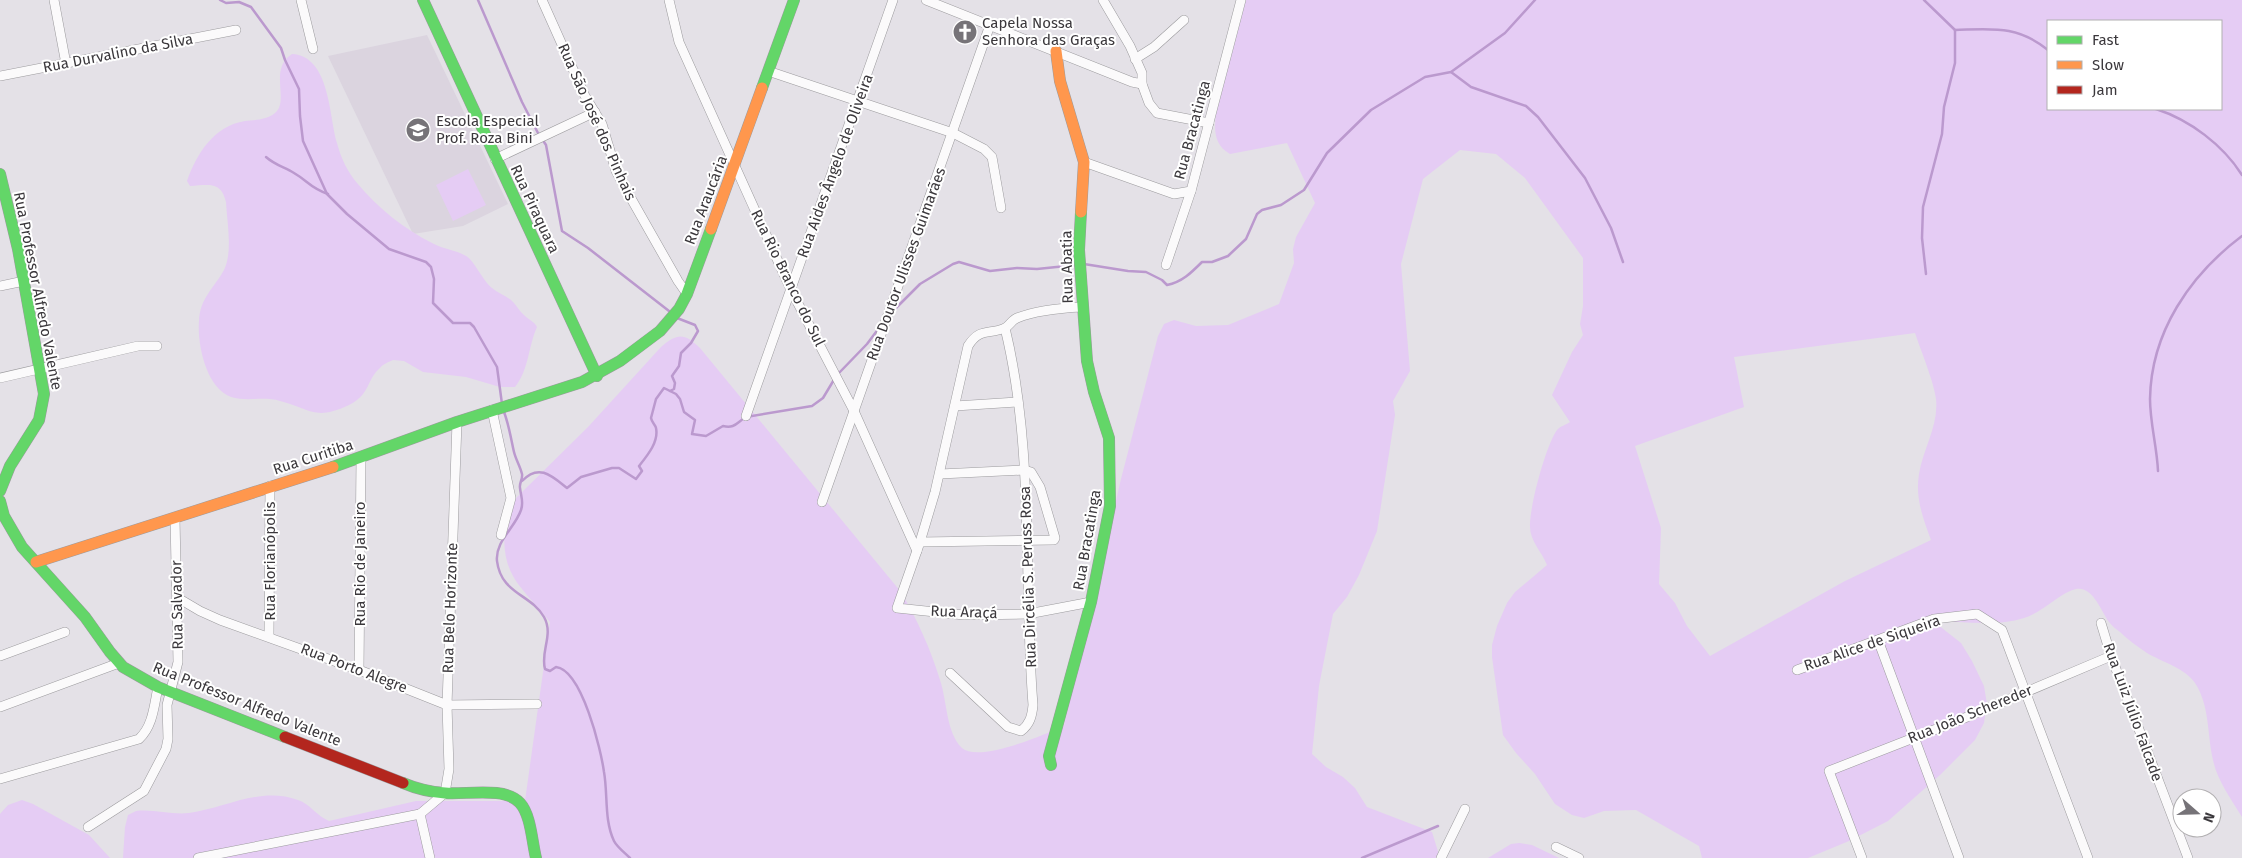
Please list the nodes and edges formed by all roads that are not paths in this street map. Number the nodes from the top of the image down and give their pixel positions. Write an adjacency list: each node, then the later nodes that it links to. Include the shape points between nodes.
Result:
1 (54, 0): 17 (street)
2 (301, 0): 14 (street)
3 (423, 0): 25 (street, Rua Piraquara)
4 (542, 0): 22 (street, Rua São José dos Pinhais)
5 (670, 0): 27 (street, Rua Rio Branco do Sul, via 679,42)
6 (794, 0): 18 (street, Rua Araucária)
7 (893, 0): 21 (street, Rua Aides Ângelo de Oliveira)
8 (926, 0): 12 (street)
9 (1103, 0): 16 (street)
10 (1241, 0): 23 (street, Rua Bracatinga)
11 (1184, 20): 16 (street)
12 (990, 24): 15 (street); 24 (street, Rua Doutor Ulisses Guimarães)
13 (236, 30): 17 (street, Rua Durvalino da Silva)
14 (312, 49)
15 (1056, 51): 20 (street); 26 (street, Rua Abatia, via 1060,81)
16 (1135, 59): 20 (street, via 1142,73)
17 (66, 64): 19 (street, Rua Durvalino da Silva)
18 (768, 70): 21 (street); 27 (street, Rua Araucária)
19 (0, 76)
20 (1142, 84): 23 (street, via 1149,103 1157,113)
21 (859, 101): 24 (street); 35 (street, Rua Aides Ângelo de Oliveira)
22 (595, 112): 25 (street); 36 (street, Rua São José dos Pinhais, via 624,186)
23 (1209, 123): 30 (street, Rua Bracatinga)
24 (953, 133): 31 (street, via 984,149 992,157); 46 (street, Rua Doutor Ulisses Guimarães)
25 (495, 159): 41 (street, Rua Piraquara)
26 (1084, 162): 30 (street, via 1174,194); 37 (street, Rua Abatia, via 1079,250)
27 (735, 165): 35 (street, Rua Rio Branco do Sul); 36 (street, Rua Araucária)
28 (0, 174): 29 (street, Rua Professor Alfredo Valente)
29 (1, 187): 33 (street, Rua Professor Alfredo Valente)
30 (1192, 191): 32 (street, Rua Bracatinga)
31 (1000, 208)
32 (1166, 265)
33 (24, 281): 34 (street); 40 (street, Rua Professor Alfredo Valente)
34 (0, 286)
35 (791, 290): 46 (street, Rua Rio Branco do Sul); 47 (street, Rua Aides Ângelo de Oliveira)
36 (687, 294): 41 (street, Rua Araucária, via 679,310 650,338)
37 (1082, 307): 38 (street, via 1055,308 1016,319); 52 (street, Rua Abatia, via 1094,392 1109,438)
38 (1005, 328): 43 (street, Rua Dircélia S. Peruss Rosa, via 1014,362); 44 (street, via 980,333 968,346)
39 (156, 346): 40 (street, via 138,346)
40 (38, 369): 42 (street); 54 (street, Rua Professor Alfredo Valente, via 44,406 38,422 3,476)
41 (597, 376): 45 (street, Rua Curitiba)
42 (0, 378)
43 (1018, 402): 44 (street); 50 (street, Rua Dircélia S. Peruss Rosa)
44 (955, 406): 51 (street)
45 (492, 410): 48 (street, Rua Curitiba); 58 (street, via 511,498)
46 (854, 411): 56 (street, Rua Doutor Ulisses Guimarães); 60 (street, Rua Rio Branco do Sul)
47 (746, 416)
48 (457, 422): 49 (street, Rua Curitiba); 79 (street, Rua Belo Horizonte)
49 (361, 458): 53 (street, Rua Curitiba); 72 (street, Rua Rio de Janeiro)
50 (1024, 470): 51 (street); 59 (street, Rua Dircélia S. Peruss Rosa); 59 (street, via 1031,472 1040,487 1055,535 1054,540)
51 (940, 474): 60 (street)
52 (1111, 483): 63 (street, Rua Bracatinga, via 1110,506)
53 (270, 486): 57 (street, Rua Curitiba); 67 (street, Rua Florianópolis)
54 (0, 491)
55 (0, 501): 61 (street, Rua Professor Alfredo Valente, via 8,526)
56 (822, 502)
57 (175, 518): 61 (street, Rua Curitiba); 62 (street, Rua Salvador)
58 (501, 536)
59 (1027, 542): 60 (street); 64 (street, Rua Dircélia S. Peruss Rosa)
60 (919, 546): 64 (street, Rua Araçá, via 897,608 964,615)
61 (36, 562): 71 (street, Rua Professor Alfredo Valente, via 70,598)
62 (178, 598): 67 (street, Rua Porto Alegre, via 220,620); 76 (street, Rua Salvador, via 178,662)
63 (1091, 602): 64 (street, Rua Araçá); 82 (street, Rua Bracatinga, via 1049,756)
64 (1028, 614): 74 (street, Rua Dircélia S. Peruss Rosa, via 1033,705 1028,725 1020,731 1008,727)
65 (2101, 622): 70 (street, Rua Luiz Júlio Falcade)
66 (66, 632): 69 (street)
67 (269, 636): 72 (street, Rua Porto Alegre)
68 (1878, 640): 73 (street, Rua Alice de Siqueira); 77 (street, Rua Alice de Siqueira, via 1934,619 1977,614 2002,630); 81 (street)
69 (0, 656)
70 (2111, 656): 77 (street, Rua João Schereder); 97 (street, Rua Luiz Júlio Falcade)
71 (119, 663): 75 (street, Rua Professor Alfredo Valente); 80 (street)
72 (360, 670): 79 (street, Rua Porto Alegre)
73 (1797, 670)
74 (950, 673)
75 (158, 687): 76 (street, Rua Professor Alfredo Valente); 83 (street, via 150,723 139,739)
76 (171, 691): 84 (street, Rua Professor Alfredo Valente, via 418,789); 87 (street, Rua Salvador, via 167,705 166,749 149,786)
77 (2027, 691): 81 (street, Rua João Schereder); 96 (street)
78 (537, 704): 79 (street, Rua Porto Alegre)
79 (447, 705): 84 (street, Rua Belo Horizonte, via 449,770)
80 (0, 707)
81 (1915, 737): 94 (street, Rua João Schereder, via 1829,771); 95 (street)
82 (1051, 765)
83 (0, 779)
84 (445, 794): 86 (street); 89 (street, Rua Professor Alfredo Valente, via 499,792 512,797 520,803 526,816)
85 (1465, 809): 92 (street)
86 (420, 814): 90 (street); 91 (street)
87 (88, 827)
88 (1556, 847): 93 (street)
89 (536, 856)
90 (198, 858)
91 (430, 858)
92 (1441, 858)
93 (1579, 858)
94 (1862, 858)
95 (1959, 858)
96 (2088, 858)
97 (2188, 858)

